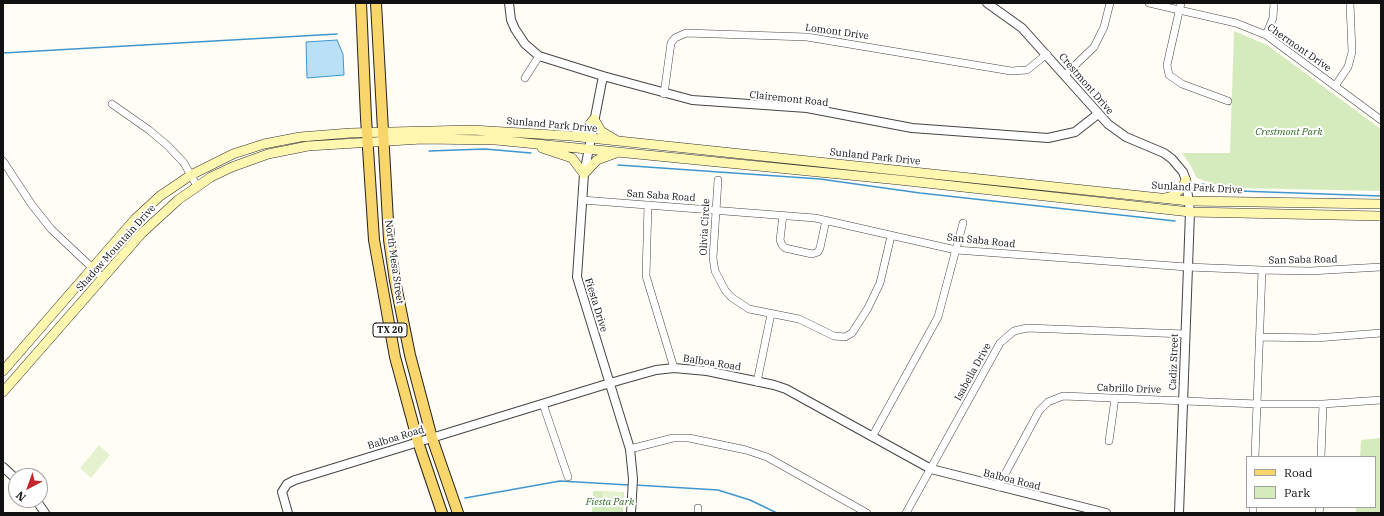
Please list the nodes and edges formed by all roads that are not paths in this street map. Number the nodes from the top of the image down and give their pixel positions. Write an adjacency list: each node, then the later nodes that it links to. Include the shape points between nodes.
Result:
1 (361, 3): 26 (main road, North Mesa Street / TX 20)
2 (376, 3): 25 (main road, North Mesa Street / TX 20)
3 (509, 3): 12 (street, Clairemont Road, via 515,29 525,44)
4 (987, 3): 11 (street, Crestmont Drive, via 1022,28)
5 (1110, 3): 13 (street, via 1104,27 1094,47)
6 (1149, 3): 9 (street, Chermont Drive)
7 (1274, 3): 10 (street, via 1273,18)
8 (1350, 3): 16 (street, via 1352,52 1348,67)
9 (1180, 7): 10 (street, Chermont Drive, via 1236,23); 18 (street, via 1167,65 1169,75 1182,84)
10 (1266, 35): 16 (street, Chermont Drive)
11 (1048, 54): 13 (street, Crestmont Drive); 17 (street, Lomont Drive, via 1026,70 1011,71 807,37 686,33 671,43)
12 (538, 56): 14 (street, Clairemont Road); 15 (street)
13 (1065, 75): 20 (street, Crestmont Drive)
14 (603, 76): 17 (street, Clairemont Road); 21 (street, Fiesta Drive)
15 (525, 78)
16 (1336, 86): 22 (street, Chermont Drive)
17 (664, 94): 20 (street, Clairemont Road, via 692,100 807,108 912,128 1048,138 1075,132)
18 (1228, 101)
19 (112, 104): 36 (street, via 162,140)
20 (1098, 114): 38 (street, Crestmont Drive, via 1126,137 1164,153 1180,168)
21 (594, 119): 24 (main road, via 584,130); 27 (street, Fiesta Drive); 28 (main road, via 601,131)
22 (1381, 120)
23 (472, 134): 24 (main road, Sunland Park Drive); 25 (main road, Sunland Park Drive); 29 (main road, Sunland Park Drive)
24 (571, 136): 27 (main road, Sunland Park Drive)
25 (382, 137): 26 (main road, Sunland Park Drive); 53 (main road, North Mesa Street / TX 20)
26 (367, 138): 30 (main road, Shadow Mountain Drive, via 300,137); 33 (main road, Shadow Mountain Drive); 52 (main road, North Mesa Street / TX 20)
27 (590, 139): 28 (main road, Sunland Park Drive); 31 (street, Fiesta Drive)
28 (620, 142): 40 (main road, Sunland Park Drive)
29 (530, 143): 31 (main road, Sunland Park Drive); 35 (main road, via 572,158)
30 (264, 144): 33 (street); 36 (main road, Shadow Mountain Drive, via 233,154)
31 (588, 149): 32 (main road, Sunland Park Drive); 35 (street, Fiesta Drive)
32 (621, 152): 35 (main road, via 597,160); 46 (main road, Sunland Park Drive)
33 (268, 154): 39 (main road, Shadow Mountain Drive, via 232,167)
34 (4, 164): 57 (street, via 48,224)
35 (584, 174): 41 (street, Fiesta Drive)
36 (191, 175): 39 (street); 57 (main road, Shadow Mountain Drive, via 146,209)
37 (718, 180): 45 (street, Olivia Circle)
38 (1186, 180): 40 (main road, via 1182,188 1172,196); 42 (street, Crestmont Drive)
39 (197, 186): 59 (main road, Shadow Mountain Drive, via 156,218)
40 (1164, 198): 42 (main road, Sunland Park Drive)
41 (582, 200): 44 (street, San Saba Road); 71 (street, Fiesta Drive, via 577,277)
42 (1189, 201): 43 (main road, Sunland Park Drive); 46 (street, Crestmont Drive)
43 (1381, 204)
44 (648, 206): 45 (street, San Saba Road); 68 (street, via 646,276)
45 (716, 210): 47 (street, San Saba Road); 60 (street, Olivia Circle, via 713,258 719,281 731,297 741,304 749,309)
46 (1190, 212): 48 (main road, Sunland Park Drive); 55 (street, Cadiz Street)
47 (783, 215): 49 (street, San Saba Road); 49 (street, via 780,240 782,245 785,248 812,254 820,248)
48 (1381, 216)
49 (826, 220): 51 (street, San Saba Road)
50 (963, 223): 54 (street)
51 (891, 236): 54 (street, San Saba Road); 60 (street, Olivia Circle, via 880,283 852,333 845,337 834,336 803,321)
52 (374, 240): 53 (main road); 67 (main road, North Mesa Street / TX 20)
53 (389, 240): 66 (main road, North Mesa Street / TX 20)
54 (956, 250): 55 (street, San Saba Road); 79 (street, via 938,317)
55 (1187, 267): 58 (street, San Saba Road); 62 (street, Cadiz Street)
56 (1381, 267): 58 (street, San Saba Road, via 1310,271)
57 (92, 268): 59 (street); 64 (main road, Shadow Mountain Drive)
58 (1262, 270): 63 (street)
59 (103, 278): 65 (main road, Shadow Mountain Drive)
60 (771, 314): 70 (street)
61 (1381, 333): 63 (street, via 1316,338)
62 (1185, 334): 74 (street, Cadiz Street); 86 (street, Isabella Drive, via 1027,328 1014,331 1000,343)
63 (1260, 336): 77 (street)
64 (32, 337): 65 (street); 69 (main road, Shadow Mountain Drive)
65 (43, 346): 72 (main road, Shadow Mountain Drive)
66 (410, 355): 67 (main road); 80 (main road, North Mesa Street / TX 20)
67 (395, 357): 82 (main road, North Mesa Street / TX 20)
68 (674, 368): 70 (street, Balboa Road, via 707,371); 71 (street, Balboa Road, via 656,370)
69 (3, 371)
70 (757, 382): 79 (street, Balboa Road, via 786,389)
71 (610, 383): 76 (street, Balboa Road); 83 (street, Fiesta Drive)
72 (3, 392)
73 (1115, 398): 74 (street, Cabrillo Drive); 81 (street); 88 (street, Cabrillo Drive, via 1063,396 1048,402 1039,411)
74 (1183, 400): 77 (street, Cabrillo Drive); 96 (street, Cadiz Street)
75 (1381, 400): 78 (street, Cabrillo Drive)
76 (543, 404): 80 (street, Balboa Road); 87 (street)
77 (1258, 404): 78 (street, Cabrillo Drive); 84 (street)
78 (1323, 404): 85 (street)
79 (872, 437): 86 (street, Balboa Road)
80 (432, 438): 82 (street, Balboa Road); 91 (main road, North Mesa Street / TX 20)
81 (1109, 441)
82 (418, 442): 89 (street, Balboa Road, via 295,480 283,489 282,496); 90 (main road, North Mesa Street / TX 20)
83 (630, 449): 92 (street, Fiesta Drive, via 633,482); 93 (street, via 673,438 689,438 746,450 767,457)
84 (1255, 456)
85 (1321, 456)
86 (931, 469): 88 (street, Balboa Road); 94 (street, Isabella Drive)
87 (568, 476)
88 (998, 487): 95 (street, Balboa Road)
89 (288, 513)
90 (442, 513)
91 (458, 513)
92 (631, 513)
93 (867, 513)
94 (906, 513)
95 (1106, 513)
96 (1178, 513)

